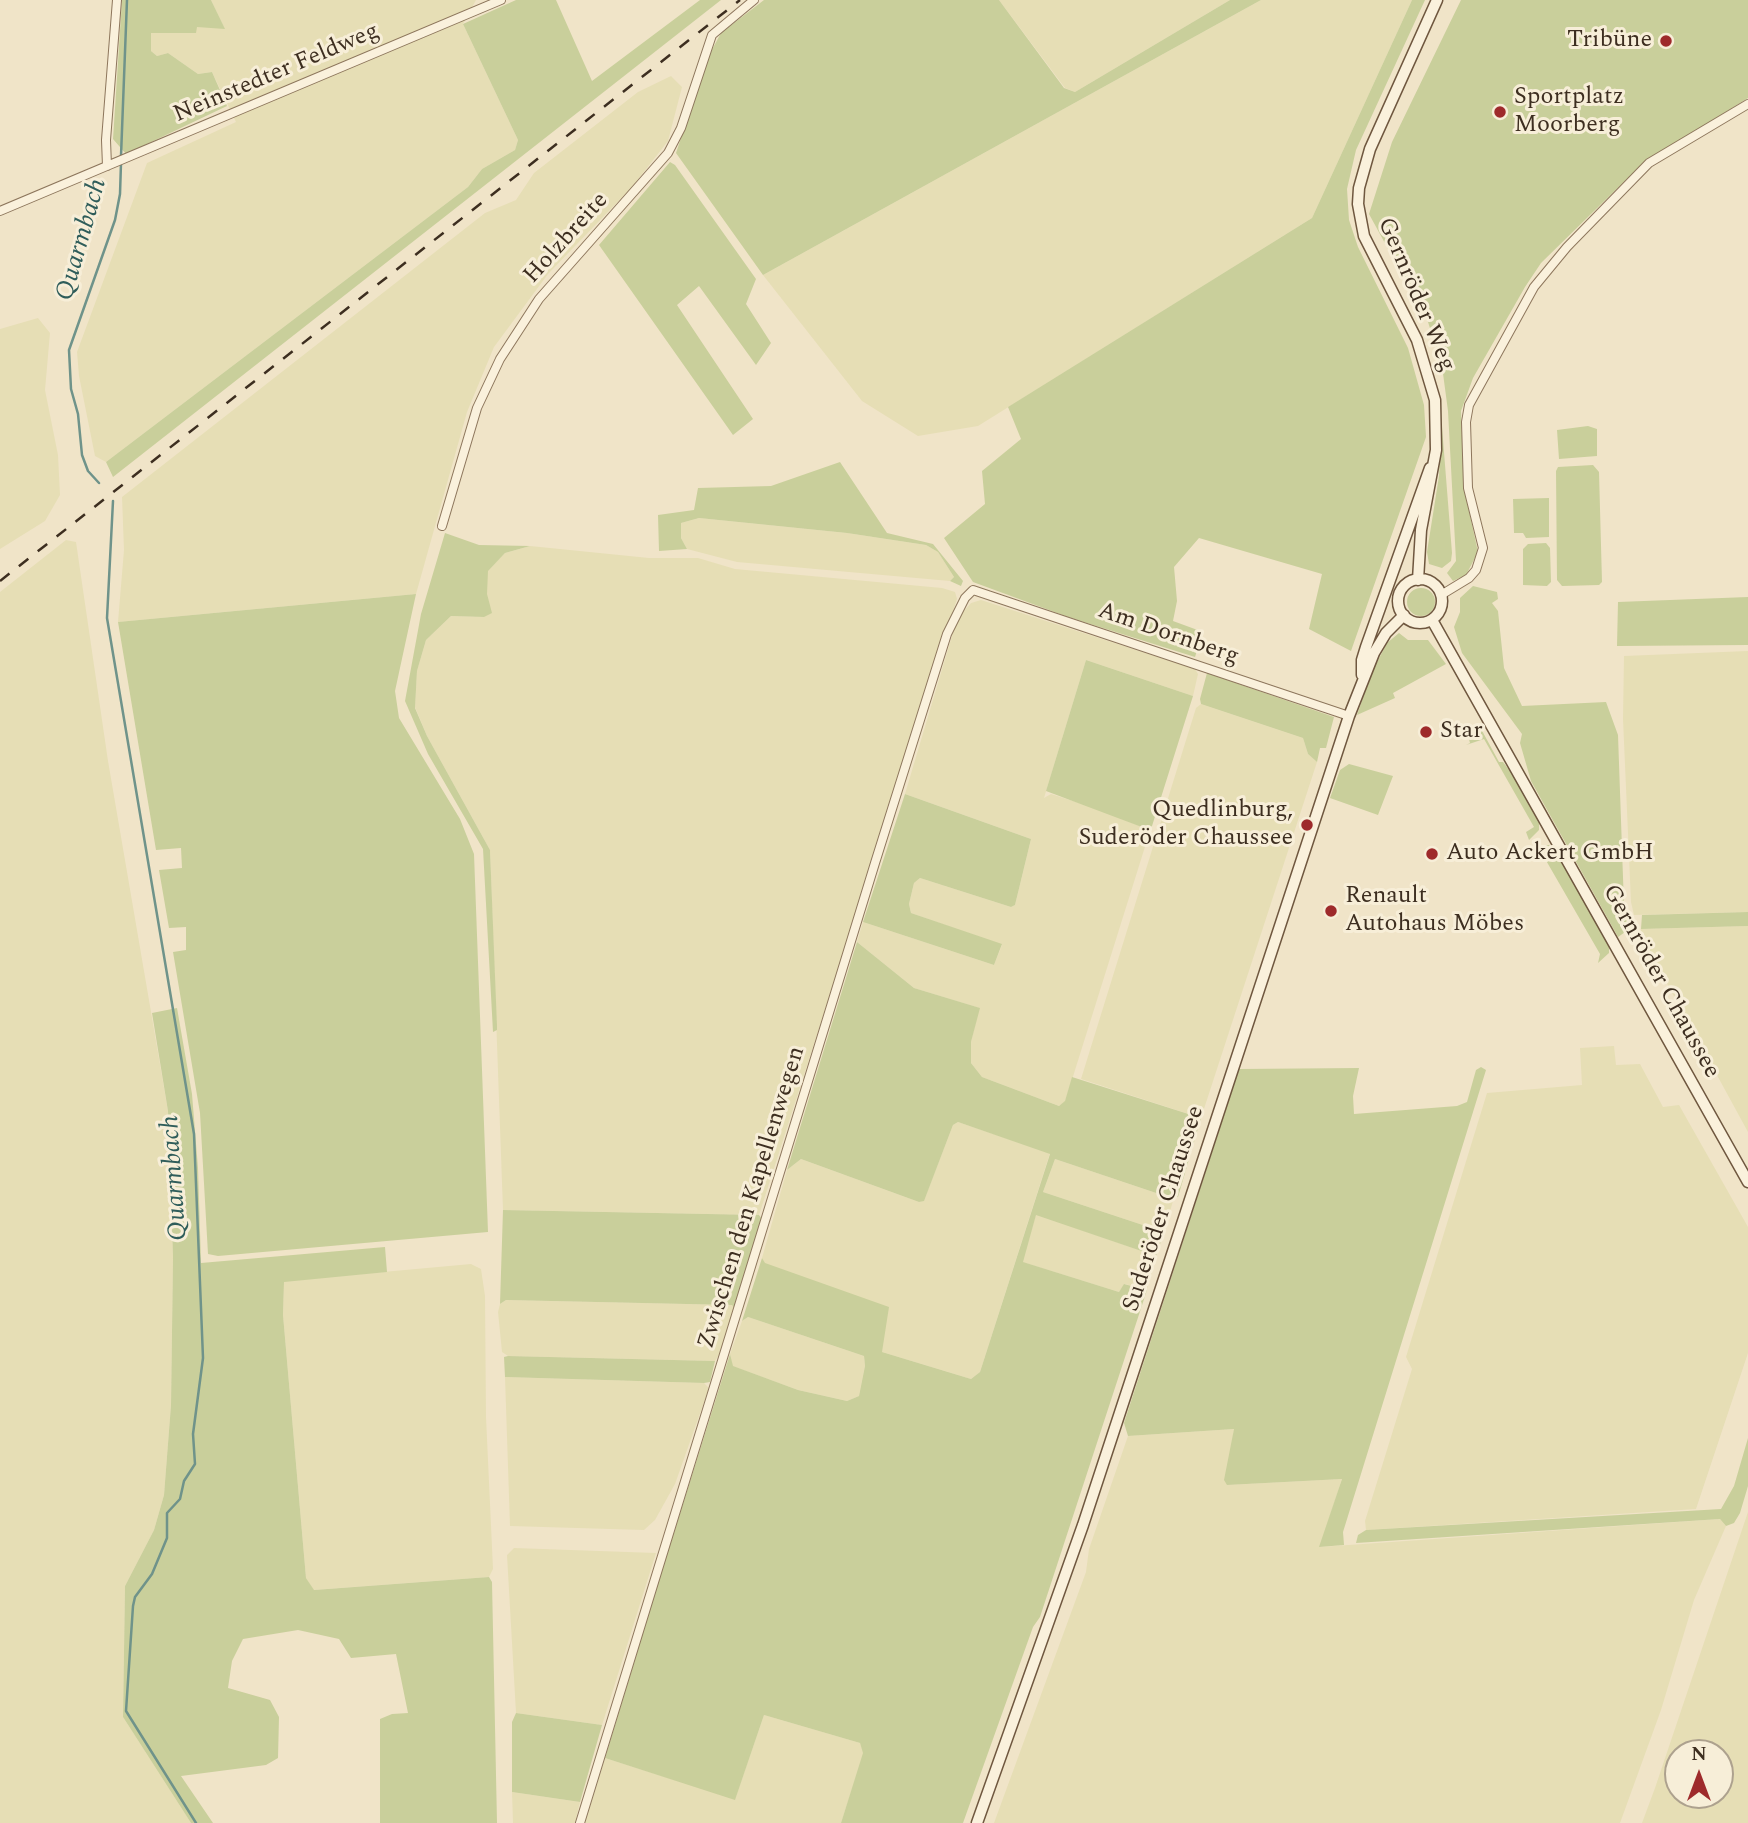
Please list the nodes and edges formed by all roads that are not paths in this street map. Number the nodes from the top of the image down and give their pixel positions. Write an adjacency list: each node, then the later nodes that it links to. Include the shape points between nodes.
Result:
1 (117, 0): 6 (street, via 106,140)
2 (501, 0): 6 (street, Neinstedter Feldweg)
3 (754, 0): 9 (street, Holzbreite, via 712,35 668,153 539,299 500,359 477,408)
4 (1437, 0): 8 (street, Gernröder Weg, via 1370,149 1358,204 1369,251 1429,371 1436,414)
5 (1748, 104): 12 (street, via 1649,163 1534,287 1469,405 1468,488 1483,548 1476,570 1461,586)
6 (111, 164): 7 (street, Neinstedter Feldweg)
7 (0, 211)
8 (1435, 460): 10 (street, Gernröder Weg); 15 (street, via 1425,477 1362,660)
9 (442, 526)
10 (1418, 580): 12 (street, via 1434,584); 13 (street, via 1401,592)
11 (973, 590): 16 (street, Am Dornberg); 18 (street, Zwischen den Kapellenwegen, via 954,614 947,634)
12 (1441, 595): 14 (street, via 1441,610)
13 (1404, 615): 14 (street, via 1416,623); 15 (street, Suderöder Chaussee, via 1386,633)
14 (1432, 620): 17 (street, Gernröder Chaussee)
15 (1363, 679): 16 (street, Suderöder Chaussee)
16 (1349, 716): 19 (street, Suderöder Chaussee, via 1083,1525)
17 (1748, 1182)
18 (580, 1823)
19 (977, 1823)

